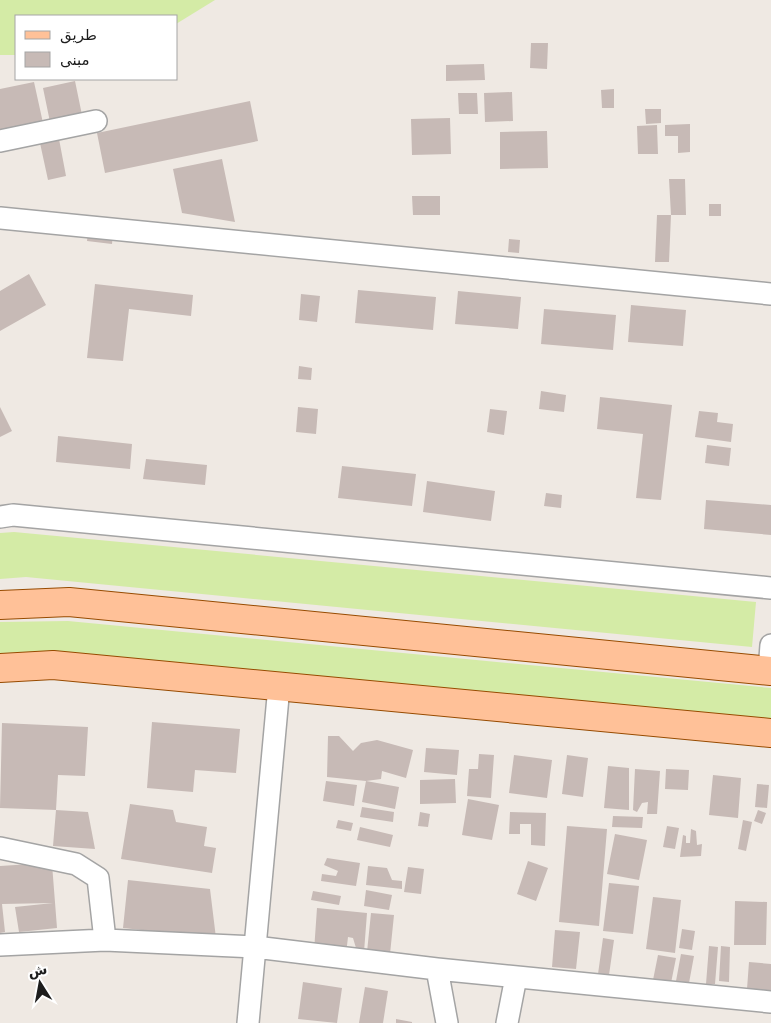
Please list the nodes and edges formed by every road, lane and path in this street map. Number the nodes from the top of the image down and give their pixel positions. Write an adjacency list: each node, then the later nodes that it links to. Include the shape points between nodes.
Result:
1 (96, 121): 2 (street)
2 (0, 141)
3 (0, 218): 4 (street)
4 (771, 294)
5 (0, 517): 6 (street, via 23,516)
6 (771, 588)
7 (0, 605): 10 (main road, via 69,602)
8 (771, 645): 10 (street)
9 (0, 668): 11 (main road, via 53,665)
10 (770, 671)
11 (278, 686): 12 (main road); 16 (street)
12 (771, 733)
13 (0, 848): 14 (street, via 76,864 98,878)
14 (106, 940): 15 (street); 16 (street)
15 (0, 945)
16 (255, 947): 17 (street); 20 (street)
17 (437, 968): 18 (street); 21 (street)
18 (516, 976): 19 (street); 22 (street)
19 (771, 1002)
20 (248, 1023)
21 (447, 1023)
22 (507, 1023)

